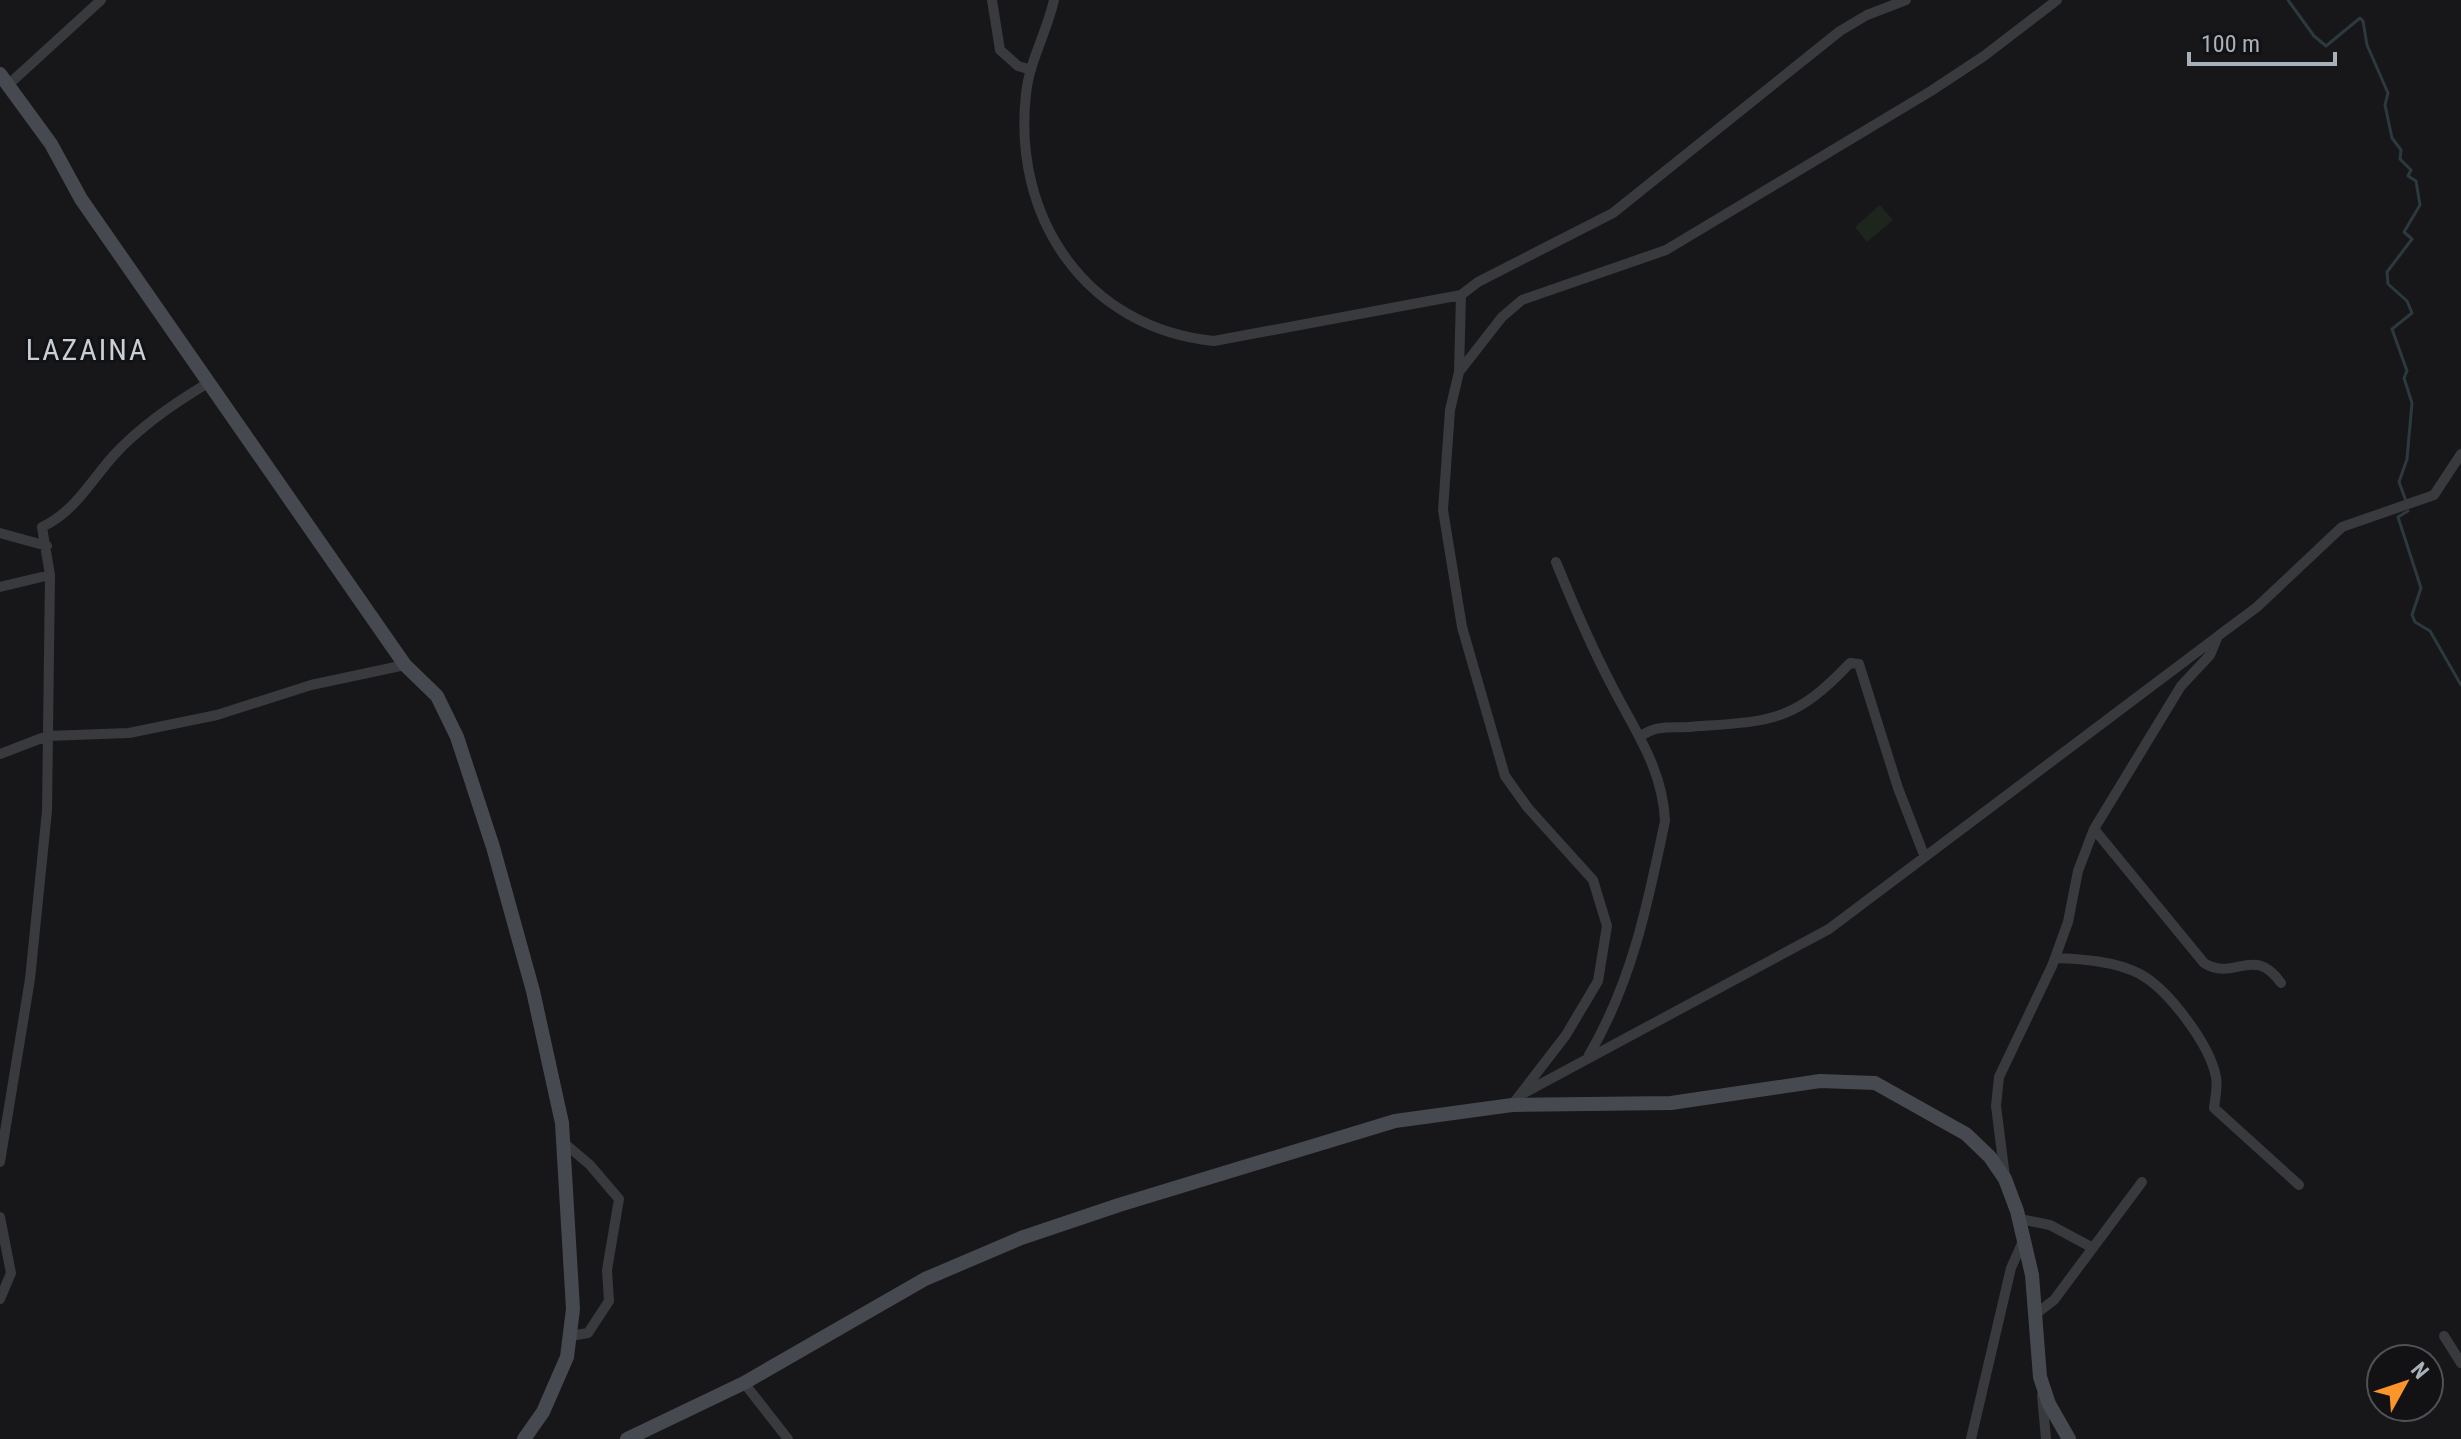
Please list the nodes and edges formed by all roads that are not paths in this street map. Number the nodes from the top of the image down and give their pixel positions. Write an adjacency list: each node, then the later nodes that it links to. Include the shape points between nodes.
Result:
1 (101, 0): 7 (street)
2 (992, 0): 6 (street, via 1000,50)
3 (1054, 0): 6 (street)
4 (1906, 0): 8 (street, via 1840,31 1613,213)
5 (2057, 0): 9 (street, via 1931,91 1666,250 1522,300)
6 (1031, 70): 8 (street, via 1023,144 1028,180 1047,232 1106,300 1141,322 1180,338 1214,341)
7 (4, 80): 10 (main road)
8 (1461, 295): 9 (street)
9 (1459, 372): 27 (street, via 1450,410 1443,510 1472,666 1505,776 1593,880 1607,926 1598,981)
10 (208, 383): 13 (street, via 116,452 71,508 42,527); 18 (main road)
11 (2461, 454): 17 (street, via 2434,495 2342,527)
12 (0, 533): 13 (street)
13 (47, 546): 15 (street)
14 (1556, 562): 20 (street, via 1610,682)
15 (50, 575): 16 (street); 19 (street)
16 (0, 587)
17 (2218, 636): 22 (street, via 2210,655 2181,686); 23 (street)
18 (405, 665): 19 (street, via 129,733); 29 (main road, via 437,696 476,794 533,991)
19 (47, 736): 21 (street); 30 (street, via 47,811 30,979)
20 (1641, 736): 23 (street, via 1654,727 1742,725 1790,714 1850,663 1859,664); 26 (street, via 1654,763 1665,821 1641,936 1609,1021)
21 (0, 754)
22 (2094, 829): 24 (street); 25 (street, via 2204,963 2219,970 2263,965)
23 (1924, 855): 26 (street, via 1829,929)
24 (2055, 958): 31 (street, via 1999,1077 1996,1106); 33 (street, via 2133,971 2158,988 2205,1049 2217,1079 2214,1108)
25 (2281, 983)
26 (1588, 1056): 27 (street)
27 (1523, 1094): 28 (street)
28 (1512, 1105): 31 (main road, via 1671,1103 1820,1081 1875,1083 1966,1134); 44 (main road, via 1395,1121 1021,1238 925,1279)
29 (563, 1142): 40 (main road); 40 (street, via 619,1199 607,1270 609,1301 588,1333)
30 (0, 1162)
31 (2005, 1179): 35 (main road)
32 (2142, 1182): 37 (street)
33 (2299, 1185)
34 (0, 1217): 38 (street, via 11,1273)
35 (2020, 1219): 36 (main road); 37 (street, via 2050,1225)
36 (2025, 1238): 39 (main road); 48 (street, via 2011,1268)
37 (2093, 1248): 39 (street, via 2054,1300)
38 (0, 1299)
39 (2037, 1313): 43 (main road)
40 (570, 1336): 45 (main road, via 567,1357 543,1412)
41 (2444, 1336): 42 (street)
42 (2461, 1363)
43 (2040, 1377): 49 (street); 50 (main road)
44 (744, 1383): 46 (main road); 47 (street)
45 (524, 1439)
46 (627, 1439)
47 (788, 1439)
48 (1971, 1439)
49 (2046, 1439)
50 (2069, 1439)

